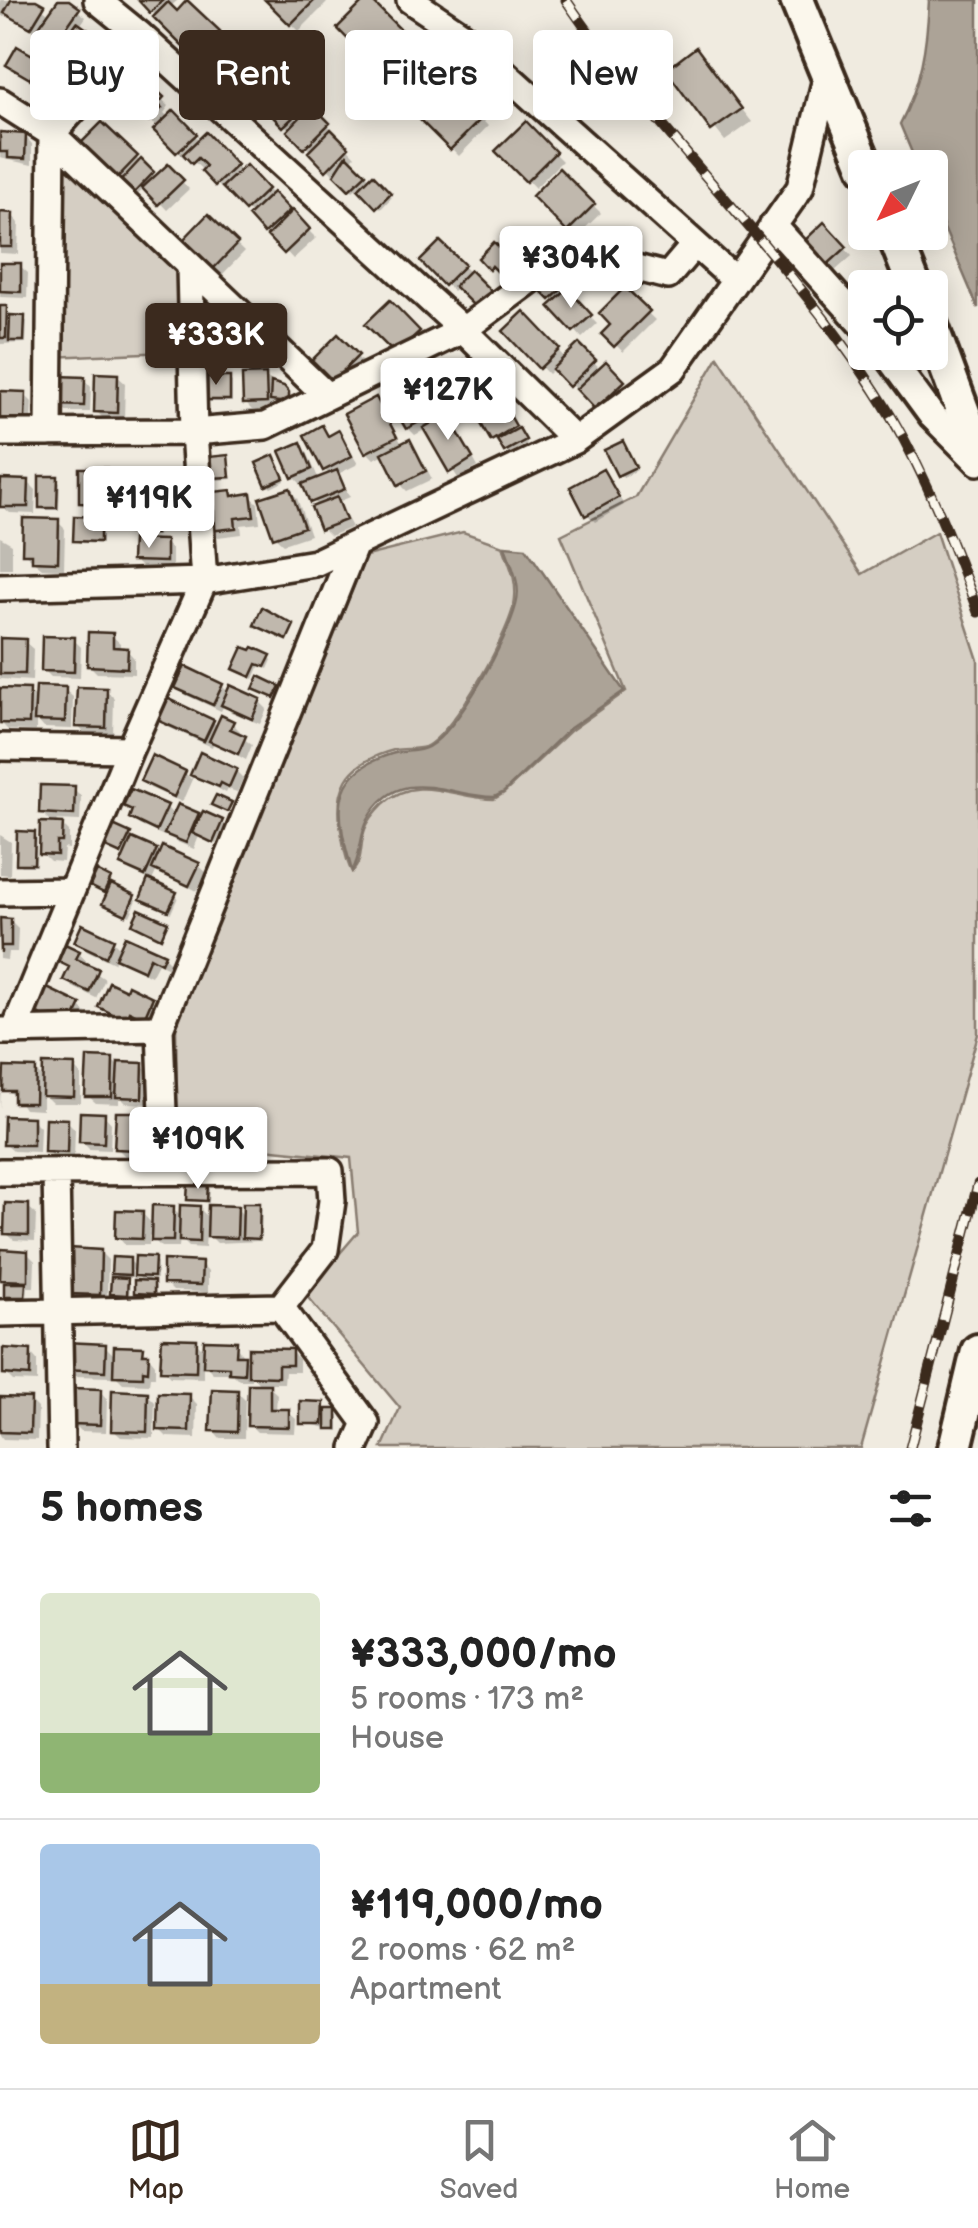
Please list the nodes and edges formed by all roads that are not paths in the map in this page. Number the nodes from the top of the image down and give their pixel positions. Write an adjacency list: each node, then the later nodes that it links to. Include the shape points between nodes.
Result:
1 (96, 0): 4 (street)
2 (410, 0): 12 (street, via 461,34)
3 (797, 0): 6 (main road)
4 (134, 30)
5 (159, 52): 16 (street)
6 (828, 74): 10 (main road); 11 (street, via 800,188)
7 (0, 100): 9 (street)
8 (64, 120): 9 (street)
9 (52, 134): 13 (street); 22 (street)
10 (859, 150)
11 (774, 225): 14 (street); 15 (street)
12 (695, 244): 14 (street); 16 (street, via 668,276 570,250)
13 (190, 267): 19 (street); 20 (street)
14 (735, 280): 23 (street, via 674,369)
15 (848, 305)
16 (464, 330): 19 (street); 23 (street)
17 (898, 370): 25 (street)
18 (947, 370): 24 (main road)
19 (327, 396): 20 (street, via 265,426)
20 (194, 432): 22 (street); 27 (street)
21 (0, 433): 22 (street)
22 (49, 433)
23 (574, 440): 26 (street)
24 (978, 453)
25 (978, 462)
26 (355, 544): 27 (street, via 315,563); 33 (street)
27 (204, 582): 28 (street); 30 (street)
28 (0, 587)
29 (0, 747): 30 (street)
30 (130, 749): 32 (street)
31 (0, 892): 32 (street)
32 (71, 892): 34 (street)
33 (160, 1028): 34 (street); 35 (street)
34 (7, 1031)
35 (166, 1170): 37 (street); 38 (street, via 330,1171 325,1250)
36 (0, 1172): 37 (street)
37 (56, 1172): 40 (street)
38 (280, 1307): 40 (street); 43 (street, via 366,1423)
39 (0, 1314): 40 (street)
40 (58, 1314): 42 (street)
41 (978, 1351): 44 (main road)
42 (61, 1448)
43 (355, 1448)
44 (954, 1448)

